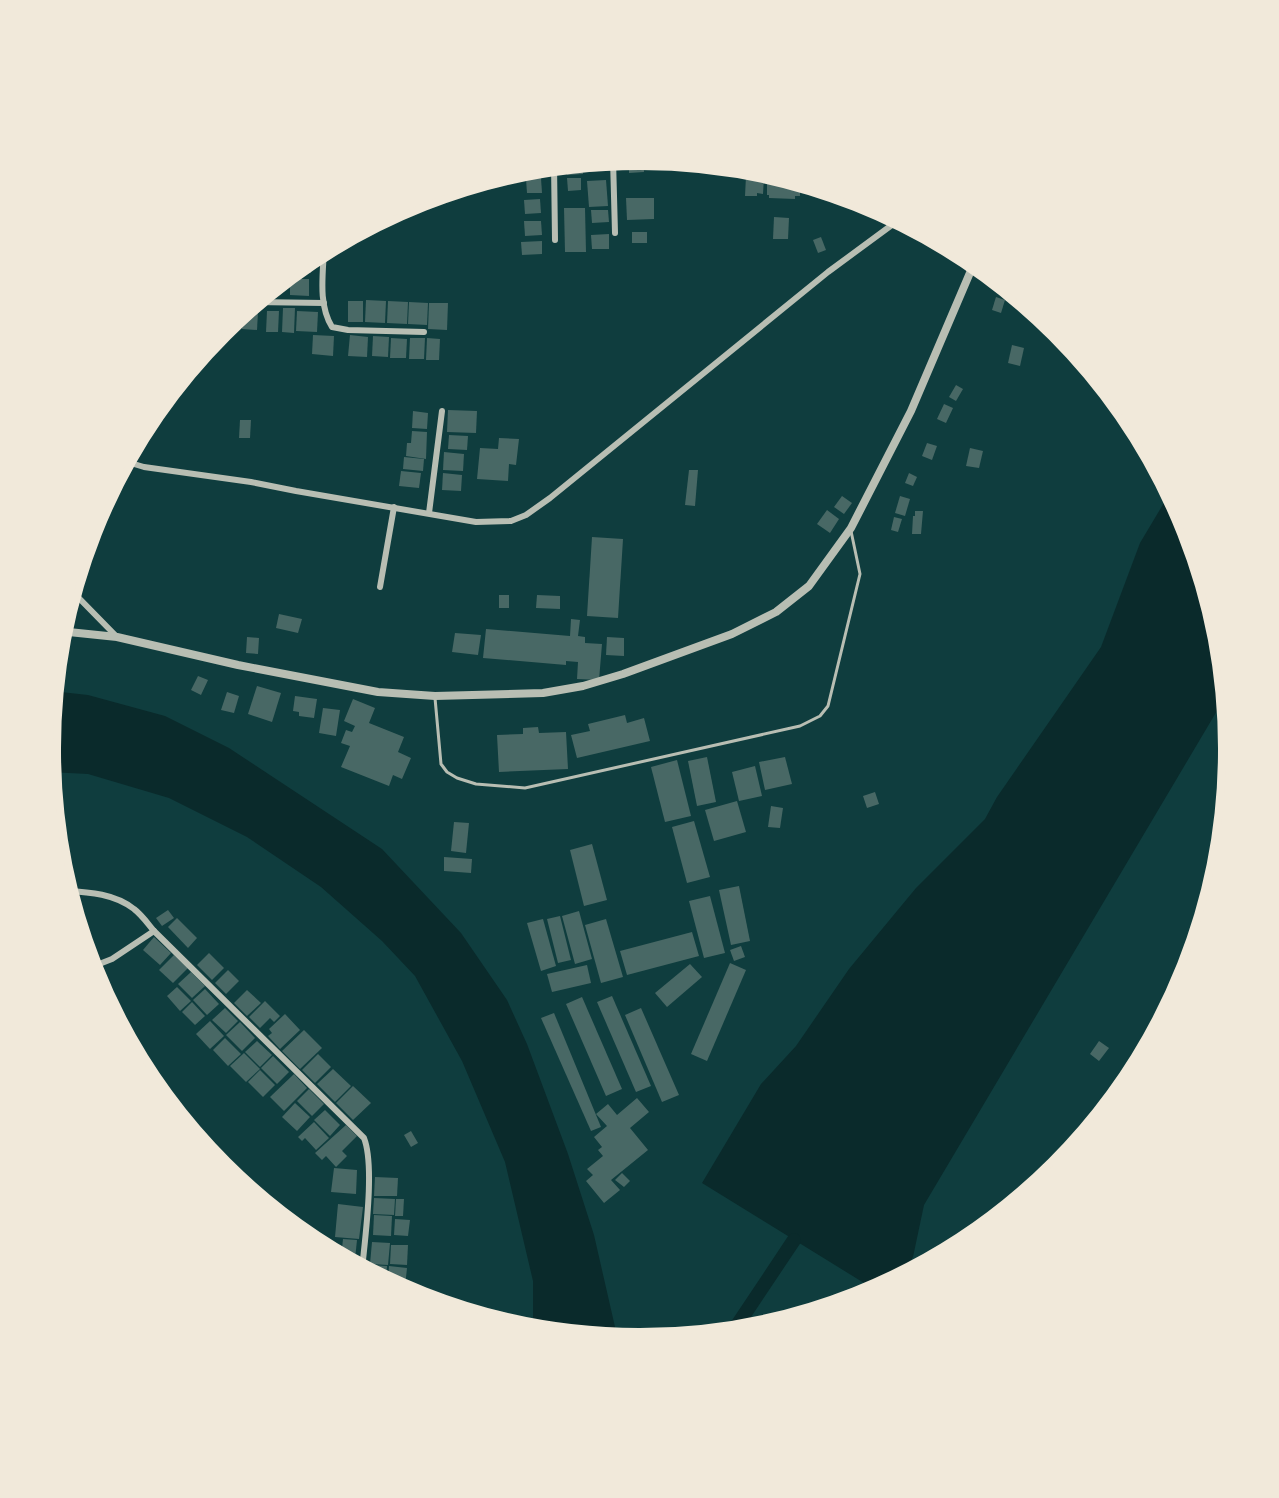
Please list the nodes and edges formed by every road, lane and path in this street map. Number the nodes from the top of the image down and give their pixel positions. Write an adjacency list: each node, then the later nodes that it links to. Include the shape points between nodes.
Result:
1 (613, 167): 4 (street)
2 (554, 173): 5 (street)
3 (892, 225): 14 (street, via 526,515 500,522 476,522)
4 (615, 233)
5 (555, 240)
6 (324, 260): 9 (street)
7 (971, 271): 15 (street, via 911,411)
8 (266, 302): 9 (street)
9 (324, 303): 10 (street, via 332,327)
10 (424, 332)
11 (442, 411): 14 (street)
12 (132, 463): 13 (street)
13 (394, 507): 14 (street); 16 (street)
14 (429, 513)
15 (851, 528): 20 (street, via 809,586 776,612 732,634 583,686 543,693); 20 (lane, via 860,574 828,706 820,716 800,726 536,786 476,784 457,778 441,764)
16 (380, 587)
17 (77, 597): 19 (street)
18 (69, 632): 19 (street)
19 (117, 637): 20 (street, via 378,692)
20 (435, 696)
21 (75, 891): 22 (street, via 117,899 135,910)
22 (154, 930): 23 (street); 24 (street, via 364,1138 368,1150 368,1196)
23 (98, 965)
24 (363, 1261)

